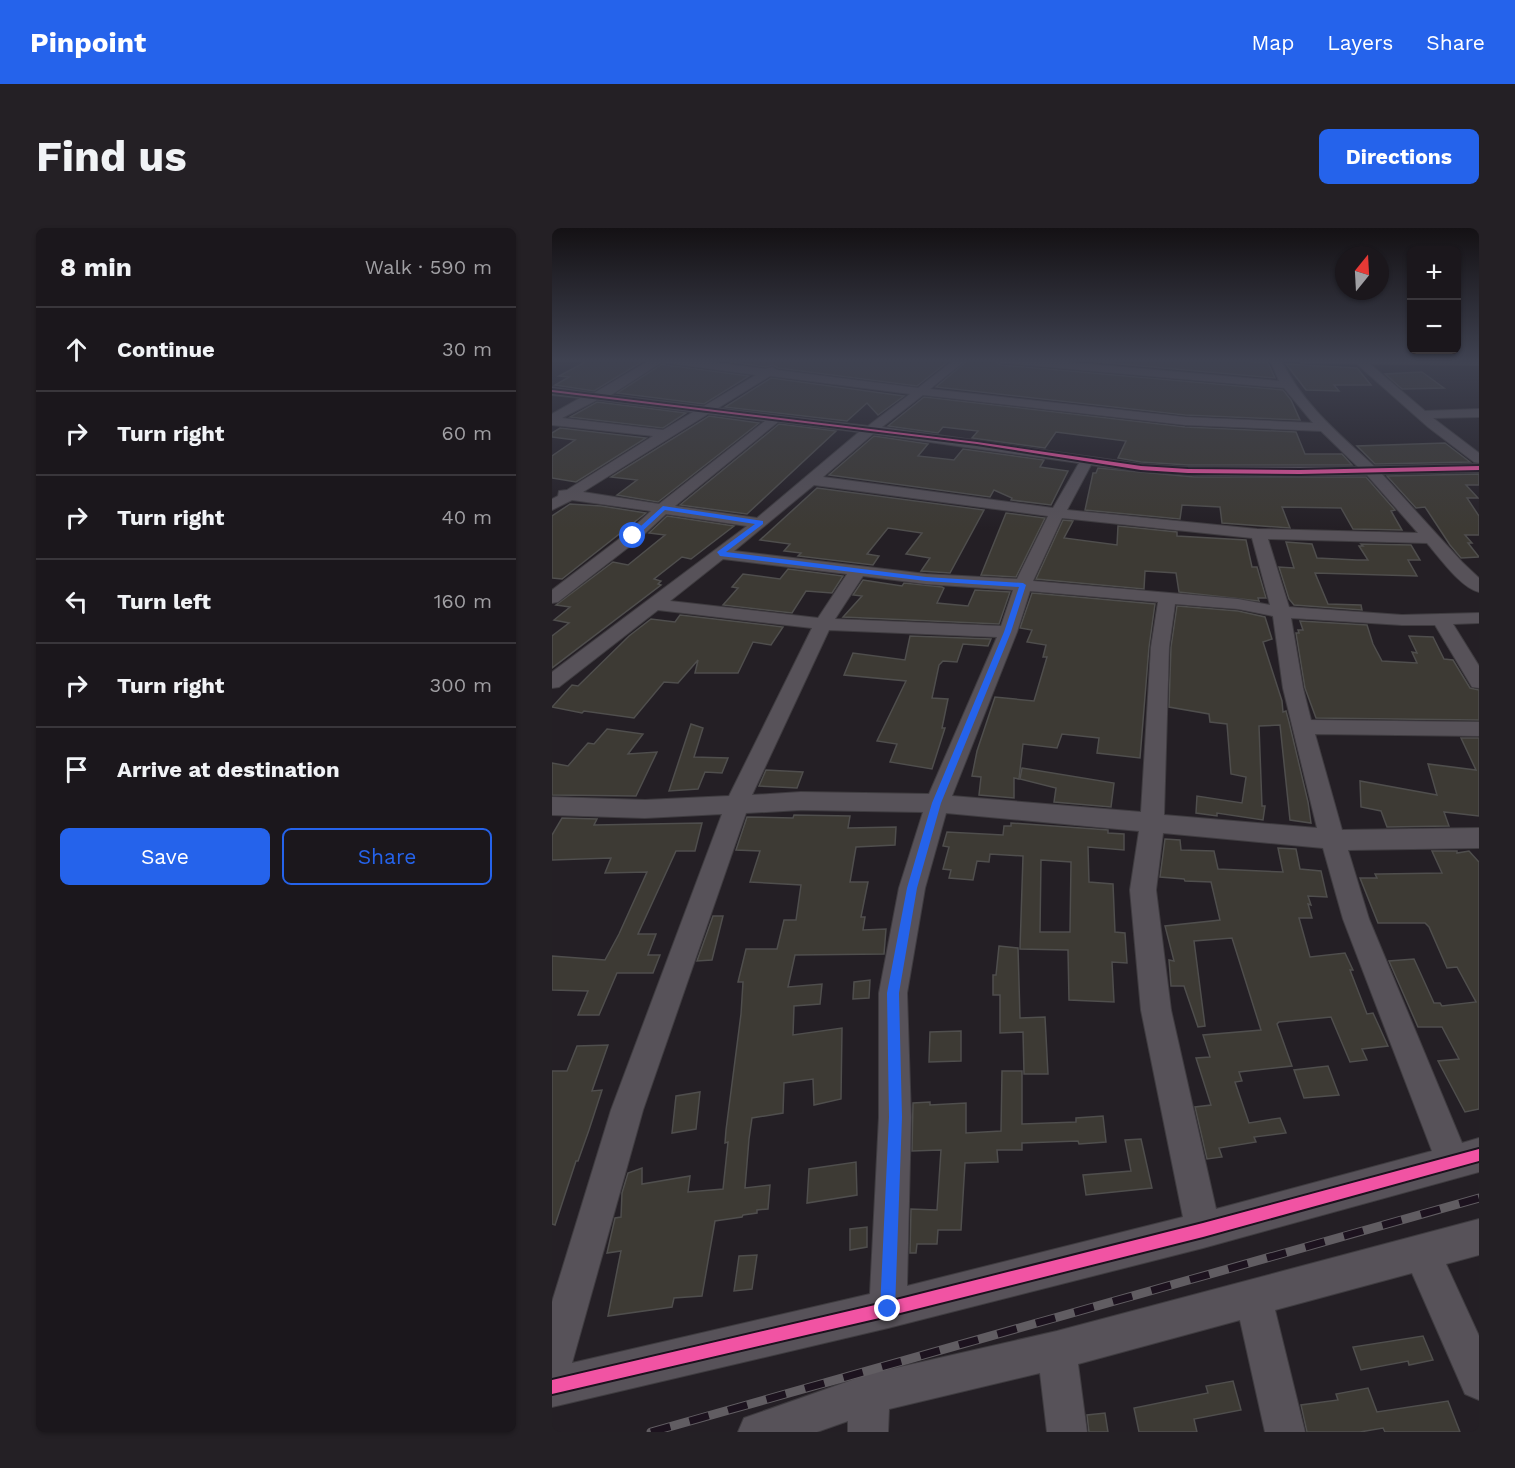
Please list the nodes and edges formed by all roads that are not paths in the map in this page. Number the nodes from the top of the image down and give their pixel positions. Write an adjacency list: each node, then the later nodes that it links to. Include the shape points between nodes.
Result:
1 (695, 416): 11 (street)
2 (762, 416): 7 (street)
3 (888, 416): 10 (street)
4 (1136, 416): 9 (street)
5 (1314, 416): 9 (street)
6 (1424, 416): 12 (street)
7 (776, 418): 10 (street); 20 (street)
8 (552, 420): 11 (street)
9 (1324, 427): 15 (street)
10 (869, 431): 13 (street); 16 (street)
11 (666, 434): 18 (street)
12 (1479, 459)
13 (1087, 460): 15 (street, via 1188,471); 21 (street)
14 (1479, 468): 15 (street)
15 (1372, 472): 24 (street)
16 (811, 480): 21 (street); 22 (street)
17 (552, 492): 18 (street)
18 (570, 495): 19 (street); 20 (street)
19 (552, 506)
20 (663, 508): 22 (street); 27 (street, via 633,536)
21 (1058, 514): 23 (street); 28 (street)
22 (760, 523): 25 (street)
23 (1259, 534): 24 (street); 33 (street)
24 (1430, 538): 29 (street)
25 (720, 554): 26 (street); 32 (street)
26 (857, 572): 28 (street); 36 (street)
27 (560, 585): 30 (street)
28 (1023, 585): 31 (street); 37 (street)
29 (1479, 586)
30 (552, 598)
31 (1167, 598): 33 (street); 45 (street, via 1160,647)
32 (654, 604): 36 (street); 38 (street)
33 (1281, 612): 35 (street); 40 (street)
34 (1479, 618): 35 (street)
35 (1441, 619): 39 (street)
36 (823, 624): 37 (street); 42 (street, via 744,786)
37 (1008, 632): 43 (street)
38 (552, 682)
39 (1479, 682)
40 (1303, 727): 41 (street); 47 (street)
41 (1479, 729)
42 (740, 802): 43 (street); 44 (street, via 645,809); 55 (street, via 627,1110)
43 (937, 803): 45 (street); 53 (street, via 912,888 893,993 896,1117)
44 (552, 806)
45 (1152, 824): 47 (street); 49 (street, via 1143,890 1156,1010)
46 (1479, 838): 47 (street)
47 (1332, 839): 48 (street, via 1356,919)
48 (1466, 1158): 49 (street)
49 (1203, 1230): 53 (street)
50 (1479, 1236): 51 (street)
51 (1422, 1253): 52 (street); 56 (street)
52 (1253, 1297): 54 (street); 61 (street)
53 (888, 1309): 57 (street)
54 (1057, 1350): 58 (street); 60 (street)
55 (552, 1365)
56 (1479, 1380)
57 (552, 1387)
58 (868, 1413): 59 (street)
59 (758, 1432)
60 (1067, 1432)
61 (1285, 1432)

